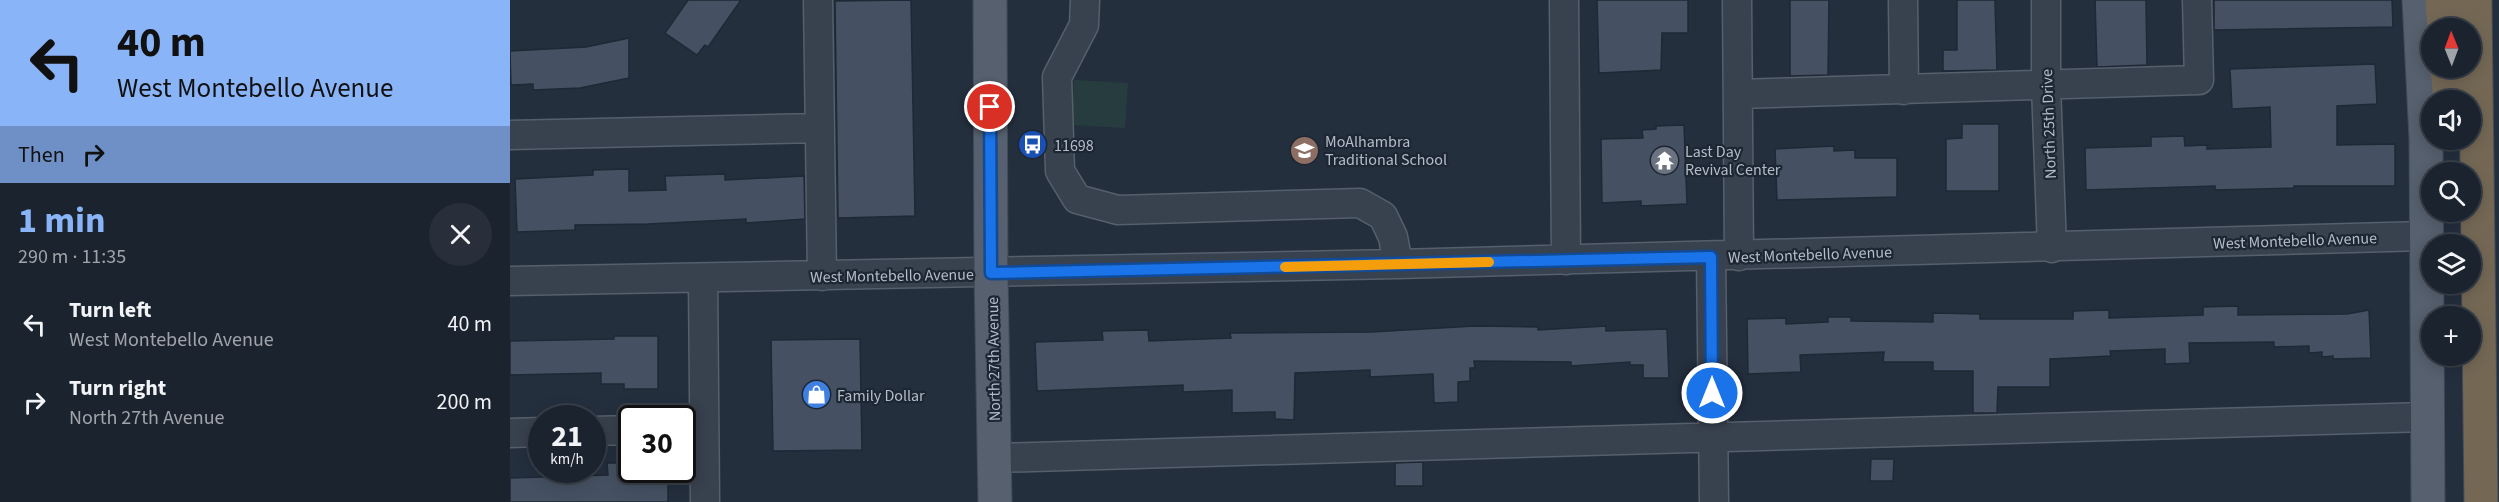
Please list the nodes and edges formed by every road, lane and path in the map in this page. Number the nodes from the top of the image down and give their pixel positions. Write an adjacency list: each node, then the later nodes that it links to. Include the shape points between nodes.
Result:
1 (818, 0): 16 (street)
2 (990, 0): 26 (main road, North 27th Avenue)
3 (1085, 0): 25 (street, via 1084,25 1057,77 1060,171 1077,199 1118,210 1360,203 1383,216 1393,237)
4 (1564, 0): 24 (street)
5 (1737, 0): 15 (street)
6 (1903, 0): 14 (street)
7 (2046, 0): 13 (street, North 25th Drive)
8 (2198, 0): 13 (street, via 2199,80)
9 (2419, 0): 18 (main road, via 2426,139)
10 (2442, 0): 12 (highway)
11 (2475, 0): 19 (highway)
12 (2443, 18)
13 (2046, 86): 14 (street); 21 (street, North 25th Drive)
14 (1904, 90): 15 (street)
15 (1738, 94): 22 (street)
16 (819, 128): 17 (street); 27 (street)
17 (510, 135)
18 (2425, 234)
19 (2478, 234)
20 (2421, 236): 21 (street, West Montebello Avenue)
21 (2052, 248): 22 (street, West Montebello Avenue)
22 (1739, 256): 23 (street, West Montebello Avenue)
23 (1711, 257): 24 (street, West Montebello Avenue); 36 (street)
24 (1566, 260): 25 (street, West Montebello Avenue)
25 (1398, 264): 26 (street, West Montebello Avenue)
26 (991, 273): 27 (street, West Montebello Avenue); 38 (main road, North 27th Avenue)
27 (822, 276): 28 (street, West Montebello Avenue)
28 (703, 278): 29 (street, West Montebello Avenue); 32 (street)
29 (510, 281)
30 (2425, 294): 33 (main road)
31 (2478, 294): 43 (highway)
32 (695, 405)
33 (2426, 417): 36 (street); 42 (main road)
34 (528, 432): 35 (street)
35 (510, 433)
36 (1713, 438): 38 (street); 41 (street)
37 (696, 447): 39 (street)
38 (994, 458): 40 (main road, North 27th Avenue)
39 (705, 502)
40 (995, 502)
41 (1714, 502)
42 (2428, 502)
43 (2481, 502)

